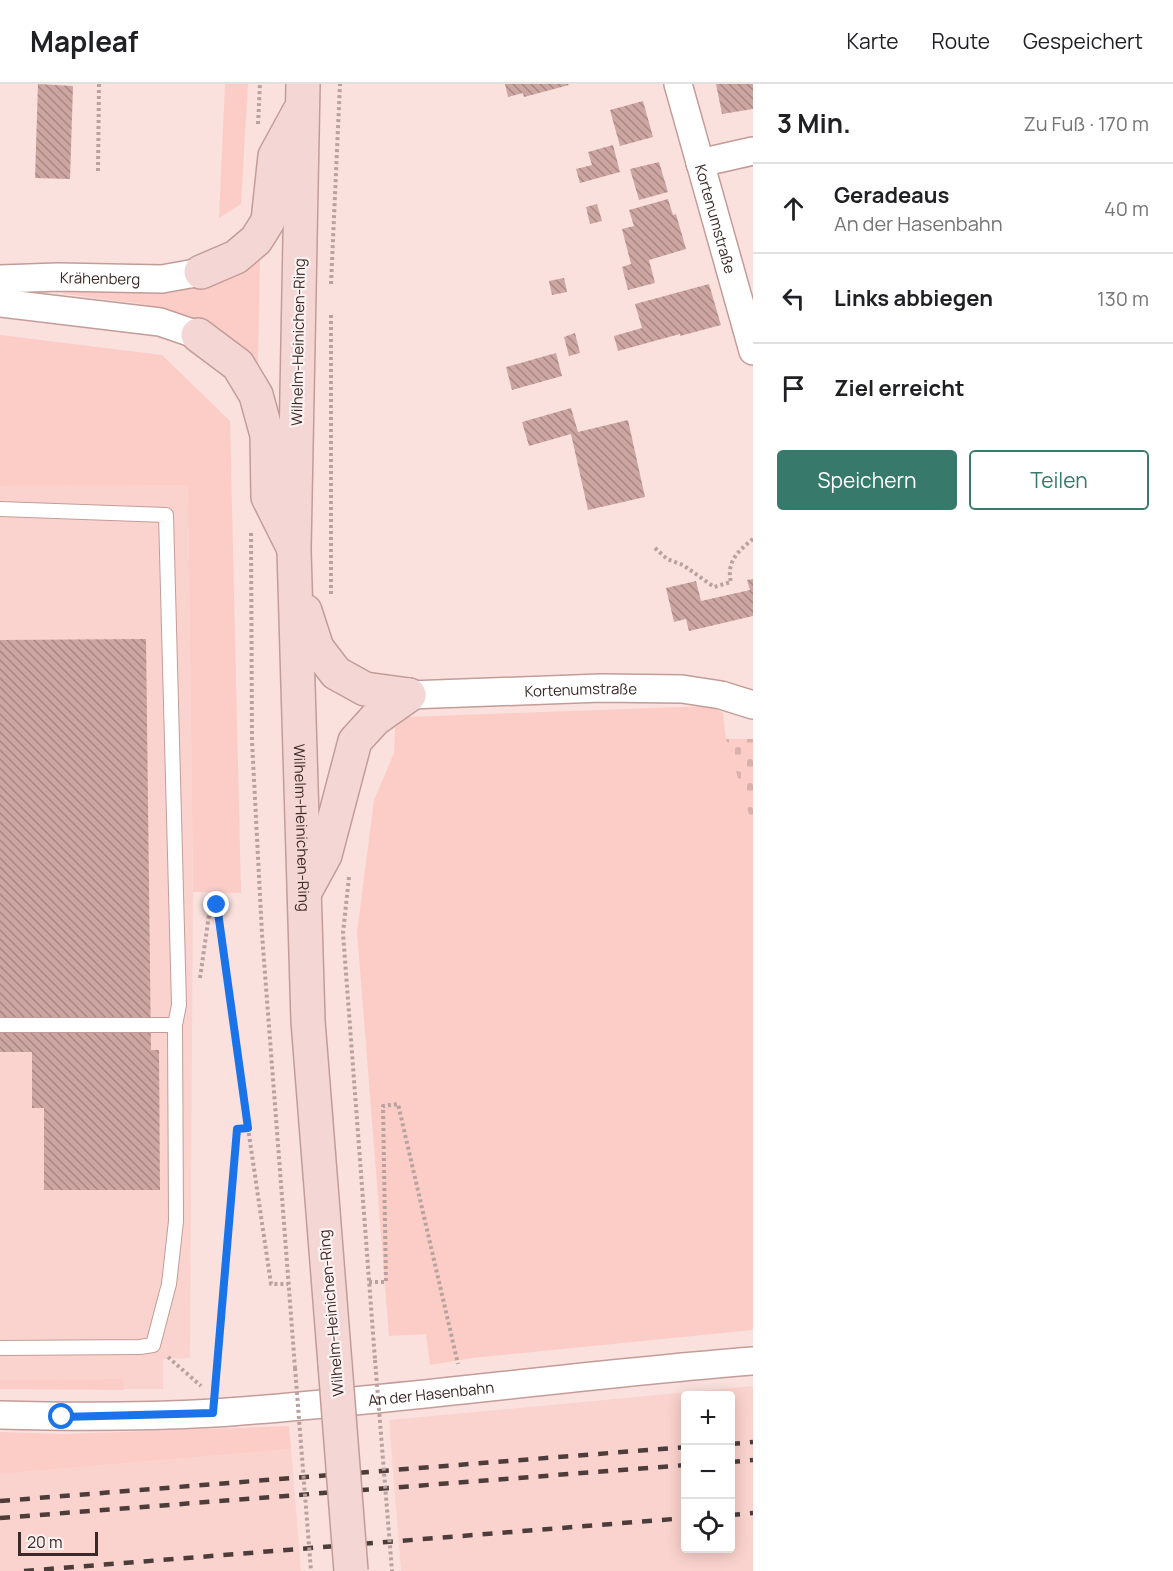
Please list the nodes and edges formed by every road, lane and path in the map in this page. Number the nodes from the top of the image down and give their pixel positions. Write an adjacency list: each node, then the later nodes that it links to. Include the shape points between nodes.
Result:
1 (99, 84): 8 (path)
2 (260, 84): 5 (path)
3 (678, 84): 7 (street, Kortenumstraße)
4 (302, 96): 9 (main road, via 274,156 268,221 256,240 236,257); 18 (main road, Wilhelm-Heinichen-Ring)
5 (258, 126)
6 (753, 152): 7 (street)
7 (700, 163): 13 (street, Kortenumstraße)
8 (98, 171)
9 (201, 272): 10 (street, Krähenberg, via 162,279)
10 (0, 279)
11 (0, 303): 12 (street, via 160,322)
12 (198, 335): 18 (main road, via 238,365 256,395 267,435 268,497)
13 (753, 351)
14 (0, 509): 23 (lane, via 166,515)
15 (251, 524): 28 (path, via 252,741)
16 (753, 539): 17 (path, via 733,559 728,573 731,582 714,587)
17 (656, 549)
18 (294, 550): 19 (main road, Wilhelm-Heinichen-Ring)
19 (296, 582): 20 (main road, via 317,648 336,673 365,689); 22 (main road, Wilhelm-Heinichen-Ring)
20 (409, 695): 21 (street, Kortenumstraße, via 682,689); 22 (main road, via 375,719 355,741 325,855)
21 (753, 705)
22 (304, 895): 36 (main road, Wilhelm-Heinichen-Ring, bridge, via 308,1021)
23 (179, 1005): 25 (lane); 26 (path, via 197,1004 210,908 217,905)
24 (0, 1025): 25 (lane)
25 (175, 1025): 29 (lane, via 176,1221 169,1284)
26 (248, 1128): 28 (path, via 271,1284); 29 (path, via 237,1129 215,1391 202,1387)
27 (369, 1282): 33 (path, via 386,1282 383,1106 398,1104)
28 (288, 1284): 35 (path, bridge)
29 (153, 1345): 30 (lane)
30 (0, 1348)
31 (375, 1360): 37 (path, bridge)
32 (753, 1361): 33 (street, An der Hasenbahn)
33 (464, 1391): 34 (street, An der Hasenbahn, via 213,1413)
34 (0, 1415)
35 (311, 1571)
36 (351, 1571)
37 (392, 1571)

